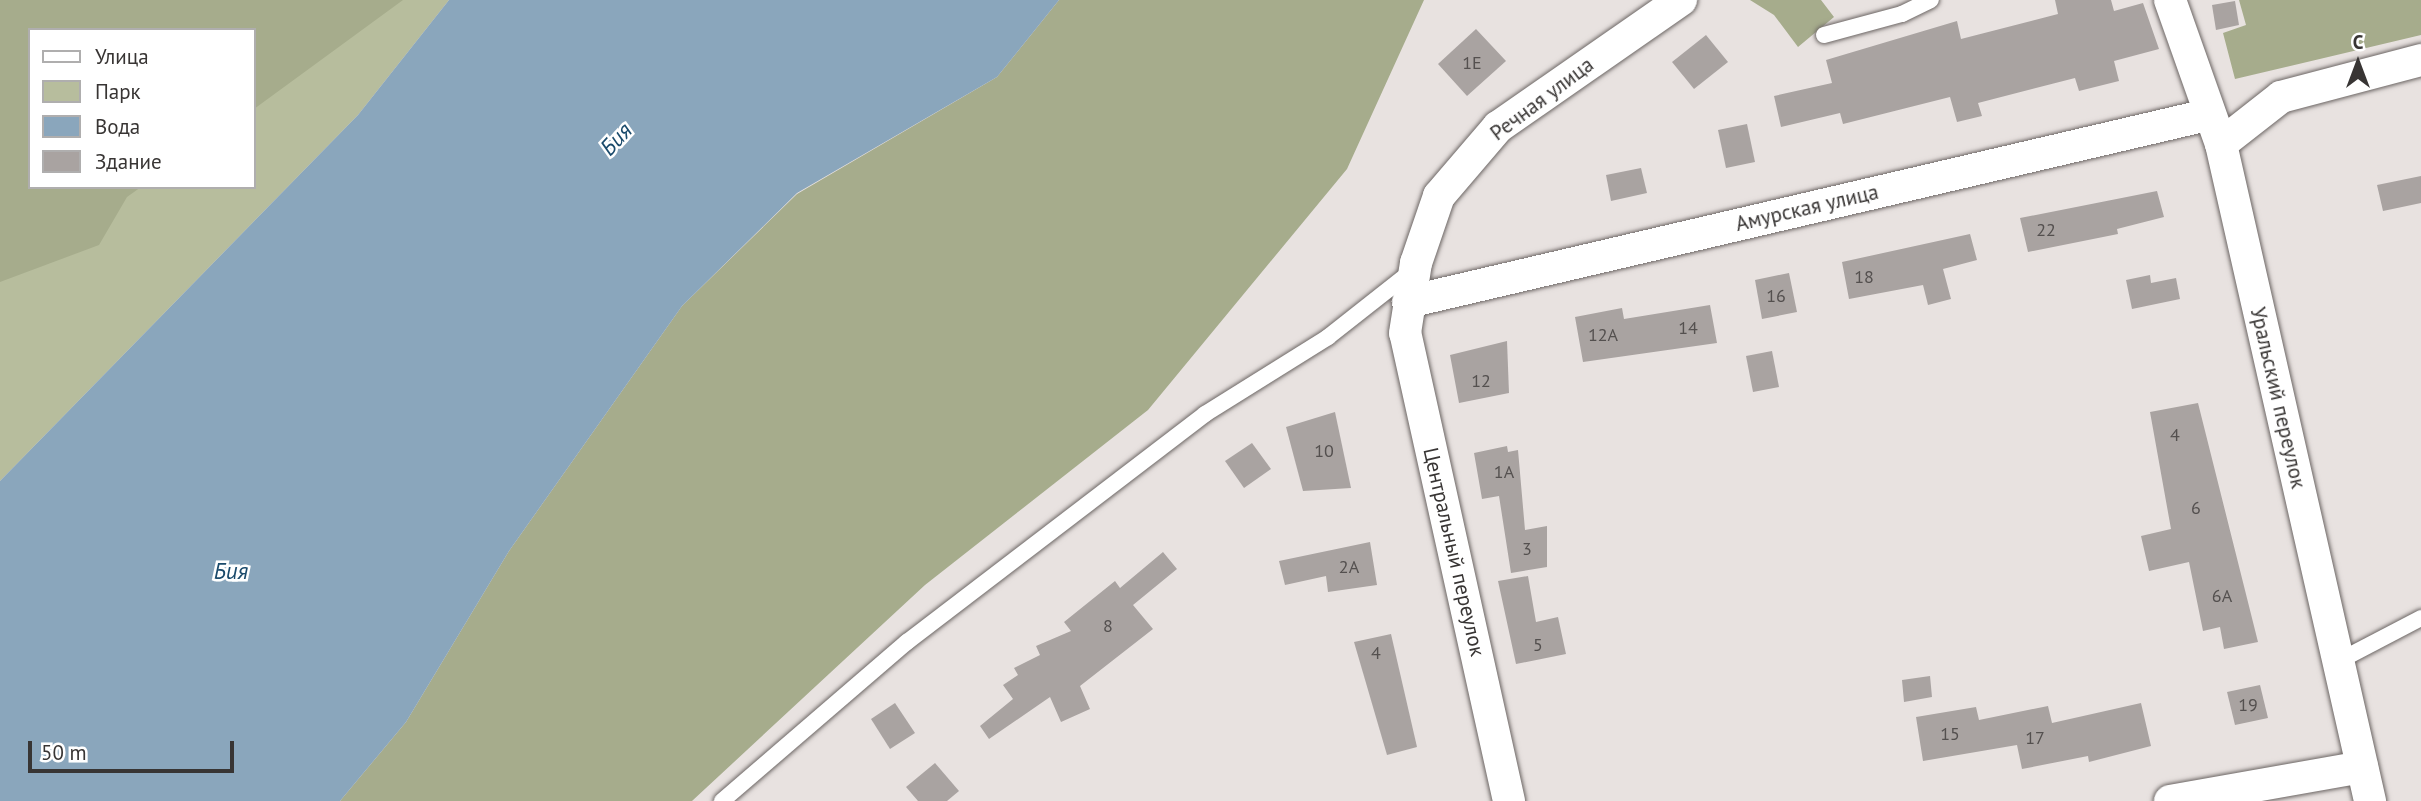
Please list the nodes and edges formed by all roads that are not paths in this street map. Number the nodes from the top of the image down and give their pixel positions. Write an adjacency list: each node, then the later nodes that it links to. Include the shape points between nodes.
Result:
1 (1681, 0): 8 (street, Речная улица, via 1498,127 1439,196)
2 (1931, 0): 4 (lane, via 1902,15)
3 (2171, 0): 6 (street, Уральский переулок)
4 (1824, 35)
5 (2421, 60): 7 (street, via 2281,97)
6 (2207, 115): 7 (street, Уральский переулок); 9 (street, Амурская улица)
7 (2221, 144): 11 (street, Уральский переулок)
8 (1414, 270): 9 (street, Речная улица); 13 (lane, via 1328,337 1205,414 907,642)
9 (1408, 302): 14 (street, Центральный переулок, via 1405,333)
10 (2421, 618): 11 (lane)
11 (2337, 662): 12 (street, Уральский переулок)
12 (2362, 766): 15 (street); 16 (street, Уральский переулок)
13 (722, 801)
14 (1509, 801)
15 (2171, 801)
16 (2370, 801)

